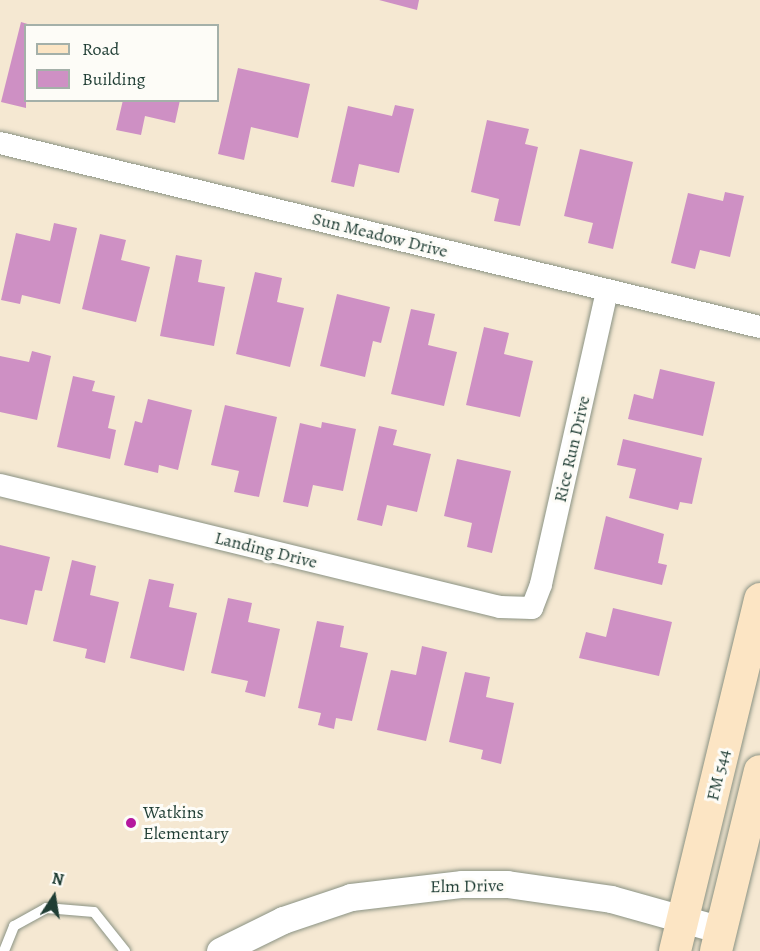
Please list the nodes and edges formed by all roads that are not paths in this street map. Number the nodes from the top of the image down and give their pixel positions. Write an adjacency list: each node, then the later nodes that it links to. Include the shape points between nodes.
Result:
1 (0, 143): 2 (street, Sun Meadow Drive)
2 (607, 290): 3 (street, Sun Meadow Drive); 6 (street, Rice Run Drive, via 542,584)
3 (760, 327)
4 (0, 485): 6 (street, Landing Drive, via 500,608)
5 (760, 599): 8 (main road, FM 544)
6 (532, 608)
7 (760, 771): 9 (main road)
8 (683, 920): 9 (street, Elm Drive); 12 (street, Elm Drive, via 611,899 558,890 507,884 429,886 351,897 283,920); 13 (main road, FM 544)
9 (718, 940)
10 (4, 951): 11 (lane, via 15,926 46,908 94,912)
11 (125, 951)
12 (220, 951)
13 (675, 951)

